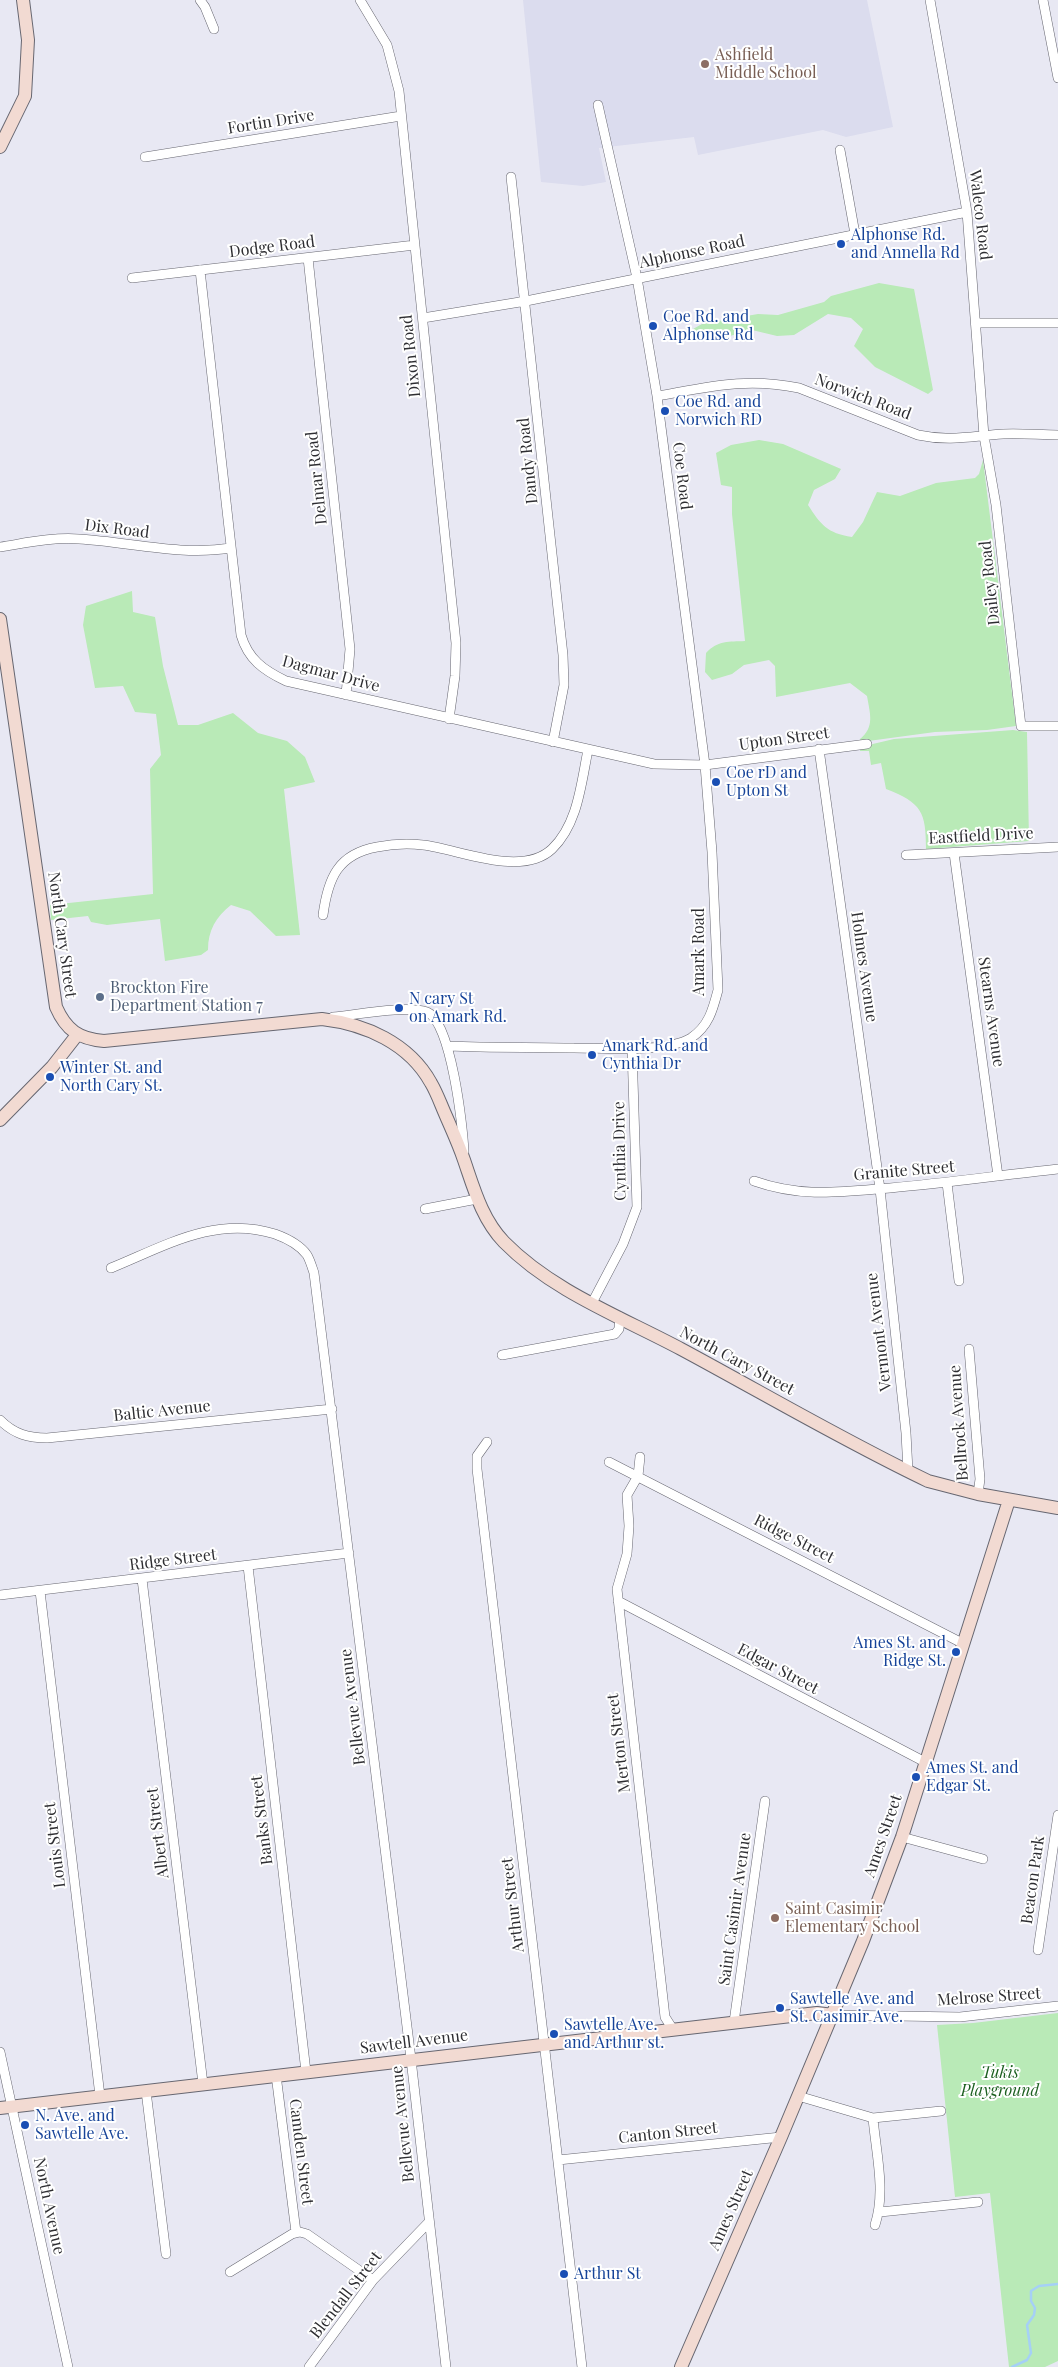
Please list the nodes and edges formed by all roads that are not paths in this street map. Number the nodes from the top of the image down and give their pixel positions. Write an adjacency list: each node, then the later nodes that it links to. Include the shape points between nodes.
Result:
1 (22, 0): 10 (street, via 28,40 25,96)
2 (200, 0): 6 (street)
3 (360, 0): 9 (street, Dixon Road, via 387,45 399,91)
4 (930, 0): 14 (street, Waleco Road)
5 (1044, 0): 7 (street)
6 (214, 29)
7 (1058, 78)
8 (598, 105): 20 (street, Coe Road)
9 (401, 116): 12 (street, Fortin Drive); 16 (street, Dixon Road)
10 (0, 147)
11 (840, 150): 15 (street)
12 (145, 157)
13 (511, 177): 21 (street, Dandy Road)
14 (966, 212): 15 (street, Alphonse Road); 23 (street, Waleco Road)
15 (856, 234): 20 (street, Alphonse Road)
16 (415, 245): 17 (street, Dodge Road); 22 (street, Dixon Road)
17 (308, 258): 18 (street, Dodge Road); 31 (street, Delmar Road, via 350,649)
18 (200, 270): 19 (street, Dodge Road); 29 (street, Dagmar Drive)
19 (132, 278)
20 (636, 278): 21 (street, Alphonse Road); 25 (street, Coe Road)
21 (526, 300): 22 (street, Alphonse Road); 34 (street, Dandy Road, via 564,655 564,685)
22 (423, 318): 32 (street, Dixon Road, via 456,643)
23 (976, 323): 24 (street); 27 (street, Waleco Road)
24 (1058, 324)
25 (657, 396): 27 (street, Norwich Road, via 734,382 780,384 800,388 918,435 953,440); 38 (street, Coe Road)
26 (1058, 435): 27 (street, Norwich Road)
27 (984, 436): 33 (street, Dailey Road, via 996,505 1021,726)
28 (0, 548): 29 (street, Dix Road, via 77,539 183,551)
29 (231, 548): 31 (street, Dagmar Drive, via 241,634 251,658 260,667 286,681)
30 (0, 619): 44 (street, North Cary Street, via 56,1007 61,1019)
31 (346, 695): 32 (street, Dagmar Drive)
32 (449, 718): 34 (street, Dagmar Drive)
33 (1058, 726)
34 (553, 742): 37 (street, Dagmar Drive)
35 (867, 744): 36 (street, Upton Street)
36 (819, 749): 38 (street, Upton Street); 53 (street, Holmes Avenue)
37 (588, 750): 38 (street, Dagmar Drive, via 654,764); 42 (street, via 570,824 542,856 498,861 409,844 369,848 341,864 330,878)
38 (705, 765): 46 (street, Amark Road, via 718,990 713,1012 704,1026 690,1038 667,1046)
39 (1058, 847): 40 (street, Eastfield Drive)
40 (954, 853): 41 (street, Eastfield Drive); 50 (street, Stearns Avenue)
41 (906, 855)
42 (323, 914)
43 (322, 1018): 44 (street, North Cary Street, via 104,1041); 45 (street, North Cary Street, via 415,1009 430,1013 439,1022); 48 (street, North Cary Street, via 368,1030 414,1058 431,1083)
44 (77, 1036): 47 (street, via 52,1067)
45 (448, 1046): 46 (street, Amark Road); 48 (street, North Cary Street, via 464,1136)
46 (632, 1048): 58 (street, Cynthia Drive, via 637,1207 623,1244)
47 (0, 1120)
48 (464, 1157): 54 (street, North Cary Street)
49 (1058, 1169): 50 (street, Granite Street)
50 (998, 1176): 52 (street, Granite Street)
51 (754, 1181): 53 (street, Granite Street, via 812,1193)
52 (947, 1183): 53 (street, Granite Street); 57 (street)
53 (880, 1189): 67 (street, Vermont Avenue)
54 (477, 1199): 55 (street); 58 (street, North Cary Street, via 488,1221 504,1241 534,1269)
55 (425, 1208)
56 (111, 1268): 62 (street, Bellevue Avenue, via 200,1232 226,1227 266,1231 296,1244 306,1254 314,1273)
57 (959, 1281)
58 (592, 1303): 59 (street, North Cary Street)
59 (620, 1317): 61 (street, via 615,1334); 67 (street, North Cary Street)
60 (969, 1349): 69 (street, Bellrock Avenue, via 980,1479)
61 (502, 1355)
62 (332, 1409): 63 (street, Baltic Avenue, via 47,1438 31,1438 16,1433); 72 (street, Bellevue Avenue)
63 (0, 1420)
64 (486, 1442): 89 (street, Arthur Street, via 476,1461)
65 (640, 1457): 68 (street, Merton Street)
66 (609, 1462): 68 (street, Ridge Street)
67 (908, 1471): 69 (street, North Cary Street, via 928,1481)
68 (638, 1476): 77 (street, Merton Street, via 627,1495 627,1554 616,1588); 78 (street, Ridge Street)
69 (978, 1494): 70 (street, North Cary Street)
70 (1009, 1500): 71 (street, North Cary Street); 78 (street, Ames Street)
71 (1058, 1508)
72 (349, 1553): 73 (street, Ridge Street); 91 (street, Bellevue Avenue)
73 (248, 1566): 74 (street, Ridge Street); 92 (street, Banks Street)
74 (142, 1579): 75 (street, Ridge Street); 94 (street, Albert Street)
75 (40, 1591): 76 (street, Ridge Street); 96 (street, Louis Street)
76 (0, 1595)
77 (618, 1601): 79 (street, Edgar Street); 88 (street, Merton Street, via 665,2017)
78 (964, 1644): 79 (street, Ames Street)
79 (925, 1762): 82 (street, Ames Street)
80 (765, 1801): 87 (street, Saint Casimir Avenue)
81 (1058, 1815): 84 (street, Beacon Park)
82 (902, 1837): 83 (street); 86 (street, Ames Street)
83 (984, 1859)
84 (1038, 1950)
85 (1058, 2006): 86 (street, Melrose Street, via 960,2017)
86 (833, 2015): 87 (street, Sawtell Avenue, via 817,2013); 97 (street, Ames Street)
87 (734, 2022): 88 (street, Sawtell Avenue)
88 (672, 2028): 89 (street, Sawtell Avenue)
89 (544, 2043): 91 (street, Sawtell Avenue); 102 (street, Arthur Street)
90 (0, 2052): 98 (street, North Avenue)
91 (411, 2059): 92 (street, Sawtell Avenue); 105 (street, Bellevue Avenue)
92 (306, 2072): 93 (street, Sawtell Avenue)
93 (276, 2075): 94 (street, Sawtell Avenue); 107 (street, Camden Street)
94 (203, 2084): 95 (street, Sawtell Avenue)
95 (146, 2091): 96 (street, Sawtell Avenue); 108 (street)
96 (100, 2096): 98 (street, Sawtell Avenue)
97 (798, 2096): 100 (street); 101 (street, Ames Street)
98 (6, 2107): 111 (street, North Avenue)
99 (941, 2111): 100 (street)
100 (872, 2118): 104 (street)
101 (781, 2137): 102 (street, Canton Street); 115 (street, Ames Street)
102 (558, 2160): 114 (street, Arthur Street)
103 (978, 2202): 104 (street)
104 (880, 2212): 106 (street)
105 (429, 2222): 110 (street, Blendall Street); 113 (street, Bellevue Avenue)
106 (875, 2225)
107 (296, 2232): 109 (street); 110 (street, via 308,2234)
108 (166, 2254)
109 (230, 2272)
110 (373, 2280): 112 (street, Blendall Street)
111 (68, 2367)
112 (309, 2367)
113 (446, 2367)
114 (582, 2367)
115 (680, 2367)

